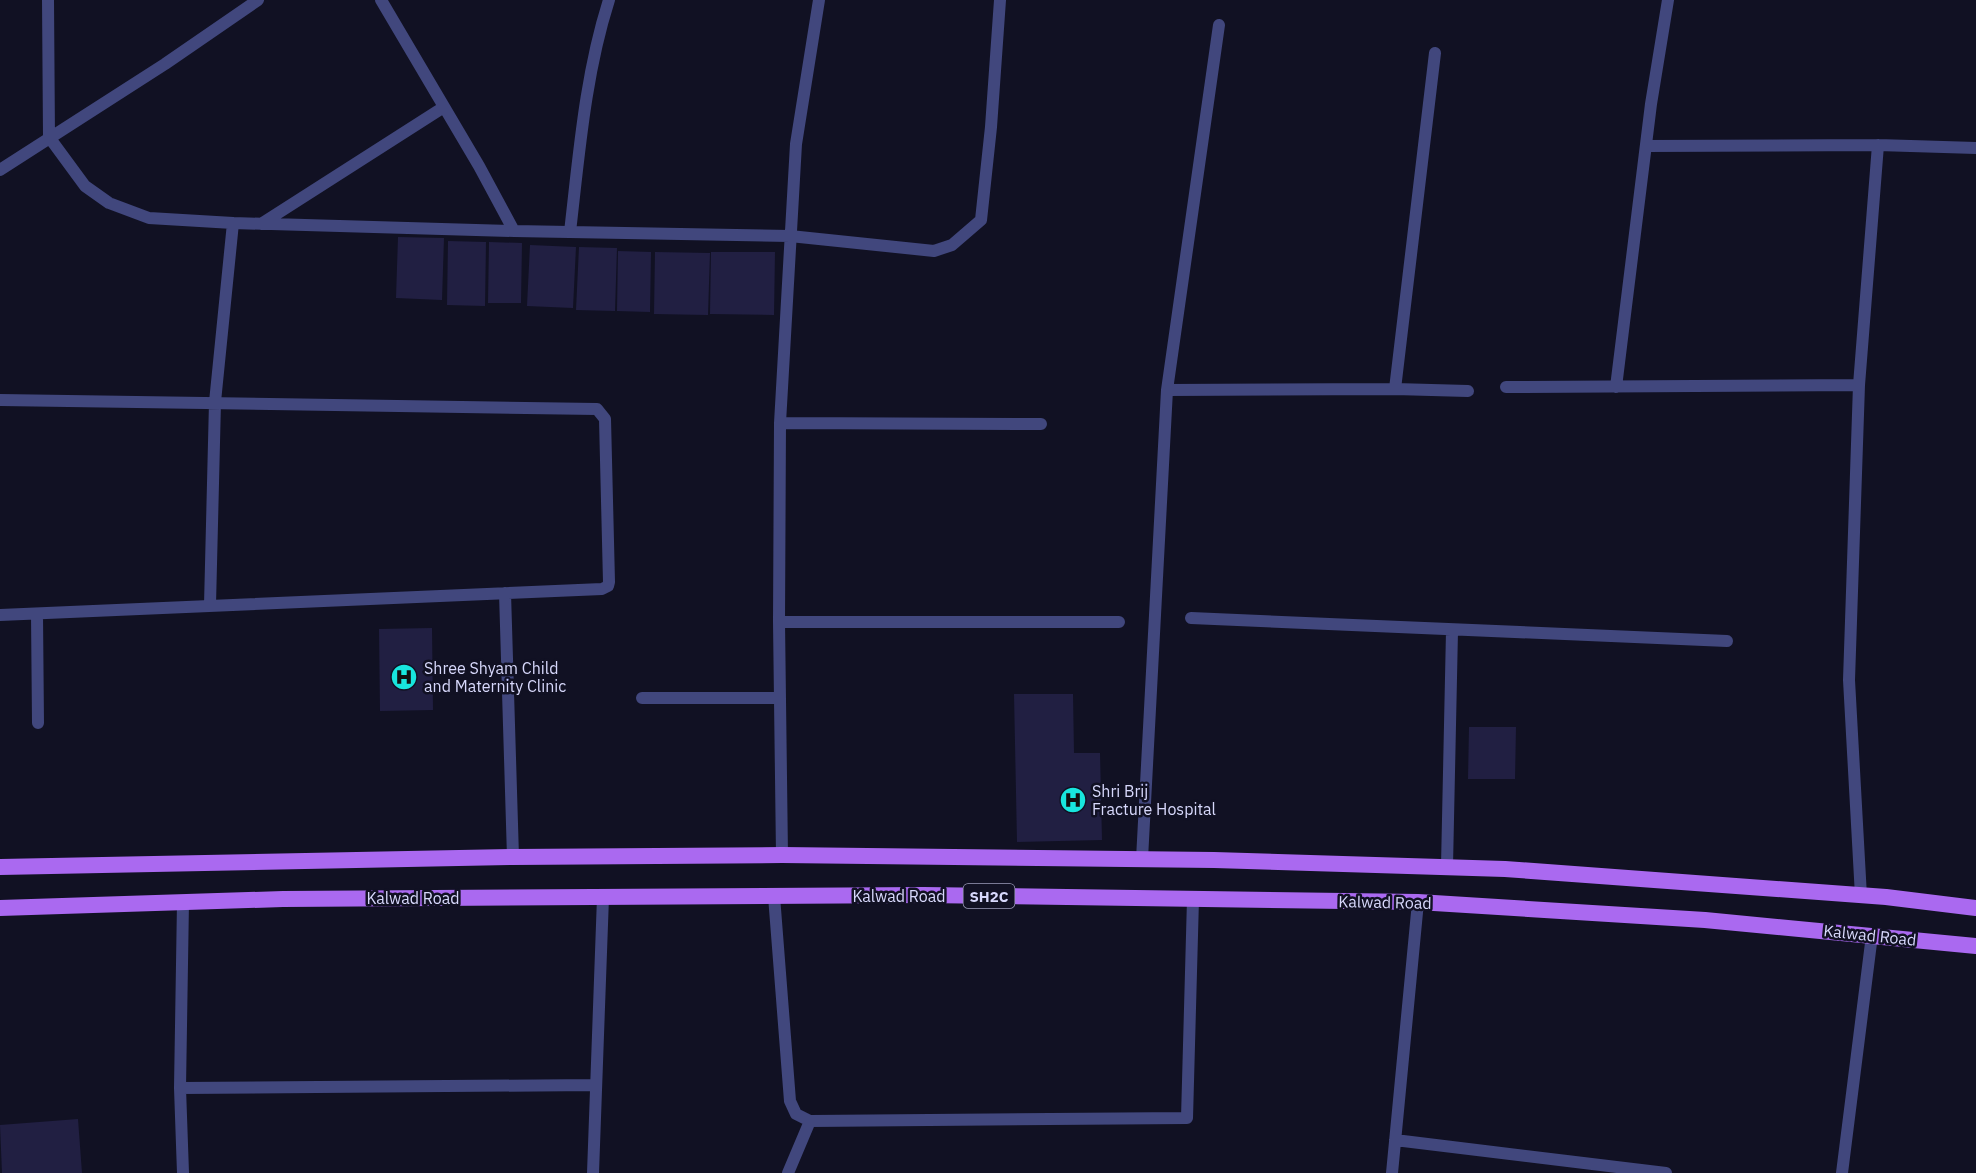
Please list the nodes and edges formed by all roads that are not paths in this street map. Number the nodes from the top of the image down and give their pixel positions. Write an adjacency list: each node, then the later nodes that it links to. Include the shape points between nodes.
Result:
1 (48, 0): 11 (street)
2 (258, 0): 11 (street)
3 (381, 0): 10 (street)
4 (609, 0): 19 (street, via 599,31)
5 (819, 0): 20 (street, via 796,144)
6 (1000, 0): 20 (street, via 981,220 952,245 934,251)
7 (1668, 0): 13 (street)
8 (1219, 24): 25 (street)
9 (1435, 53): 24 (street)
10 (444, 107): 17 (street); 18 (street)
11 (49, 137): 15 (street); 16 (street, via 85,186 109,203 149,218)
12 (1878, 145): 13 (street); 14 (street); 21 (street)
13 (1646, 146): 23 (street)
14 (1976, 148)
15 (0, 170)
16 (233, 223): 17 (street); 28 (street)
17 (261, 224): 18 (street)
18 (514, 231): 19 (street)
19 (570, 232): 20 (street)
20 (790, 236): 29 (street)
21 (1859, 385): 23 (street); 49 (street, via 1849,680)
22 (1506, 387): 23 (street)
23 (1616, 387)
24 (1395, 389): 25 (street); 26 (street)
25 (1167, 390): 45 (street)
26 (1468, 392)
27 (0, 400): 28 (street)
28 (215, 402): 31 (street, via 597,410 605,419 608,586); 32 (street)
29 (780, 423): 30 (street); 36 (street)
30 (1041, 424)
31 (505, 593): 32 (street); 44 (street)
32 (210, 605): 34 (street)
33 (0, 615): 34 (street)
34 (37, 615): 42 (street)
35 (1191, 618): 38 (street)
36 (778, 622): 37 (street); 41 (street)
37 (1119, 622)
38 (1452, 631): 39 (street); 46 (street)
39 (1727, 641)
40 (642, 698): 41 (street)
41 (780, 698): 43 (street)
42 (38, 723)
43 (782, 855): 44 (main road); 45 (main road)
44 (513, 858): 47 (main road)
45 (1142, 859): 46 (main road)
46 (1447, 866): 49 (main road)
47 (0, 867)
48 (774, 896): 50 (main road, Kalwad Road / SH2C); 51 (main road, Kalwad Road / SH2C); 60 (street, via 790,1101 796,1114)
49 (1861, 896): 55 (main road)
50 (603, 897): 52 (main road, Kalwad Road / SH2C); 58 (street)
51 (1193, 899): 53 (main road, Kalwad Road / SH2C); 60 (street, via 1187,1118)
52 (183, 902): 54 (main road, Kalwad Road / SH2C); 59 (street)
53 (1418, 902): 56 (main road, Kalwad Road / SH2C); 61 (street)
54 (0, 908)
55 (1976, 908)
56 (1872, 935): 57 (main road, Kalwad Road / SH2C); 68 (street)
57 (1976, 946)
58 (595, 1085): 59 (street); 64 (street)
59 (180, 1088): 63 (street)
60 (810, 1121): 65 (street)
61 (1395, 1140): 62 (street); 66 (street)
62 (1627, 1171): 67 (street)
63 (183, 1173)
64 (593, 1173)
65 (788, 1173)
66 (1392, 1173)
67 (1666, 1173)
68 (1842, 1173)

